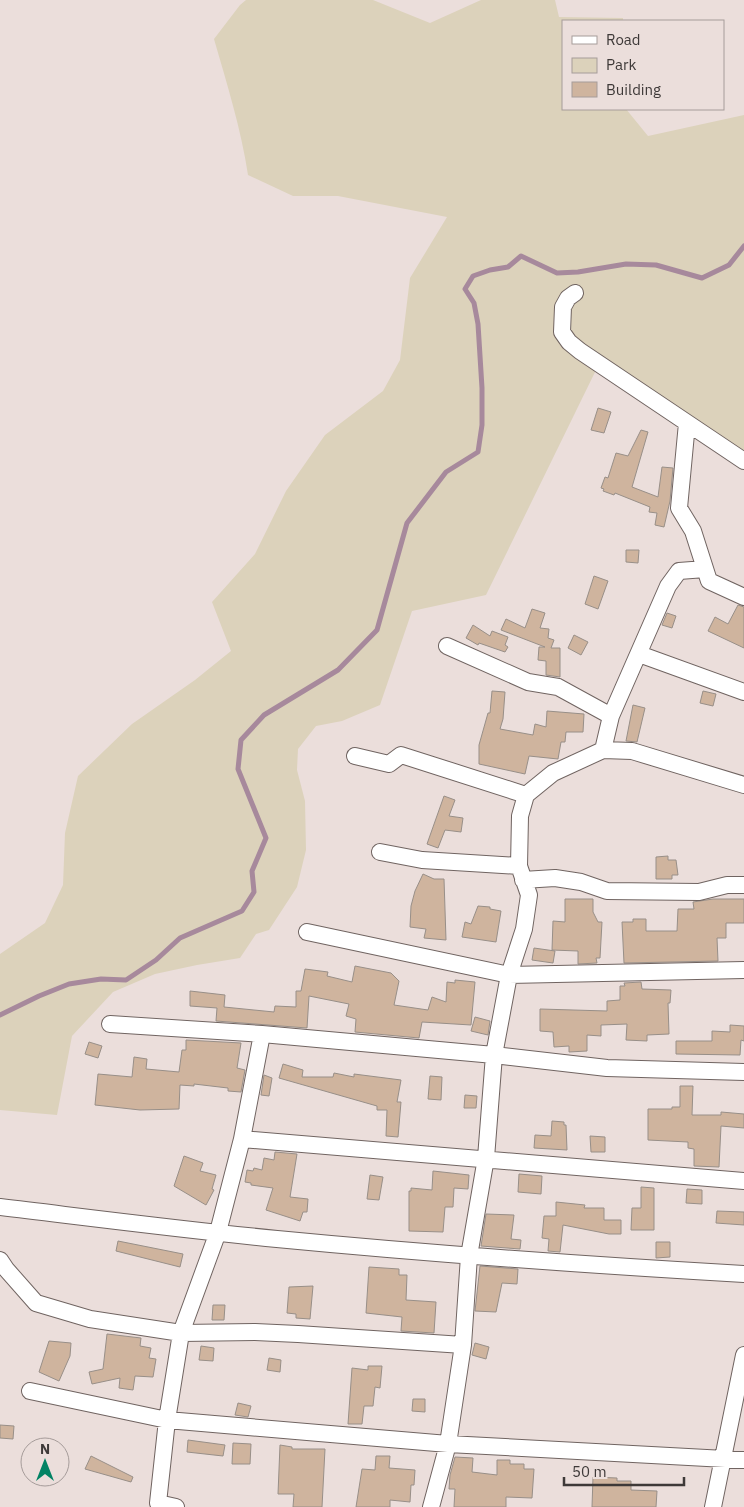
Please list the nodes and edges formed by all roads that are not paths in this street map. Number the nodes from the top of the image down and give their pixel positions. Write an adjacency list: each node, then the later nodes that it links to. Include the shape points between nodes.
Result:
1 (575, 293): 2 (street, via 563,308 562,332 569,342)
2 (687, 423): 3 (street); 4 (street, via 679,508 693,531)
3 (744, 461)
4 (705, 569): 5 (street, via 709,581); 7 (street, via 678,571 668,586)
5 (744, 597)
6 (447, 646): 9 (street, via 528,682 558,687)
7 (639, 654): 8 (street); 9 (street)
8 (744, 692)
9 (611, 716): 10 (street)
10 (603, 750): 12 (street, via 632,750); 13 (street, via 553,773)
11 (355, 756): 13 (street, via 389,764 401,754)
12 (744, 785)
13 (526, 795): 15 (street, via 520,816)
14 (380, 852): 15 (street)
15 (521, 873): 16 (street, via 573,880 607,891 700,892 727,885); 19 (street, via 528,895 524,929)
16 (744, 885)
17 (307, 932): 19 (street)
18 (744, 970): 19 (street)
19 (509, 975): 22 (street)
20 (110, 1024): 21 (street)
21 (262, 1034): 22 (street); 24 (street)
22 (494, 1056): 23 (street, via 607,1068); 25 (street)
23 (744, 1072)
24 (242, 1139): 25 (street); 28 (street)
25 (486, 1158): 26 (street); 29 (street)
26 (744, 1181)
27 (0, 1207): 28 (street)
28 (218, 1232): 29 (street); 32 (street)
29 (468, 1256): 31 (street); 33 (street)
30 (0, 1260): 32 (street, via 36,1303 90,1318)
31 (744, 1274)
32 (181, 1333): 33 (street, via 255,1332); 36 (street)
33 (463, 1345): 37 (street)
34 (744, 1359): 38 (street)
35 (30, 1390): 36 (street)
36 (167, 1420): 37 (street); 40 (street, via 158,1503)
37 (448, 1444): 38 (street); 41 (street)
38 (722, 1459): 39 (street); 42 (street)
39 (744, 1460)
40 (176, 1507)
41 (431, 1507)
42 (713, 1507)

